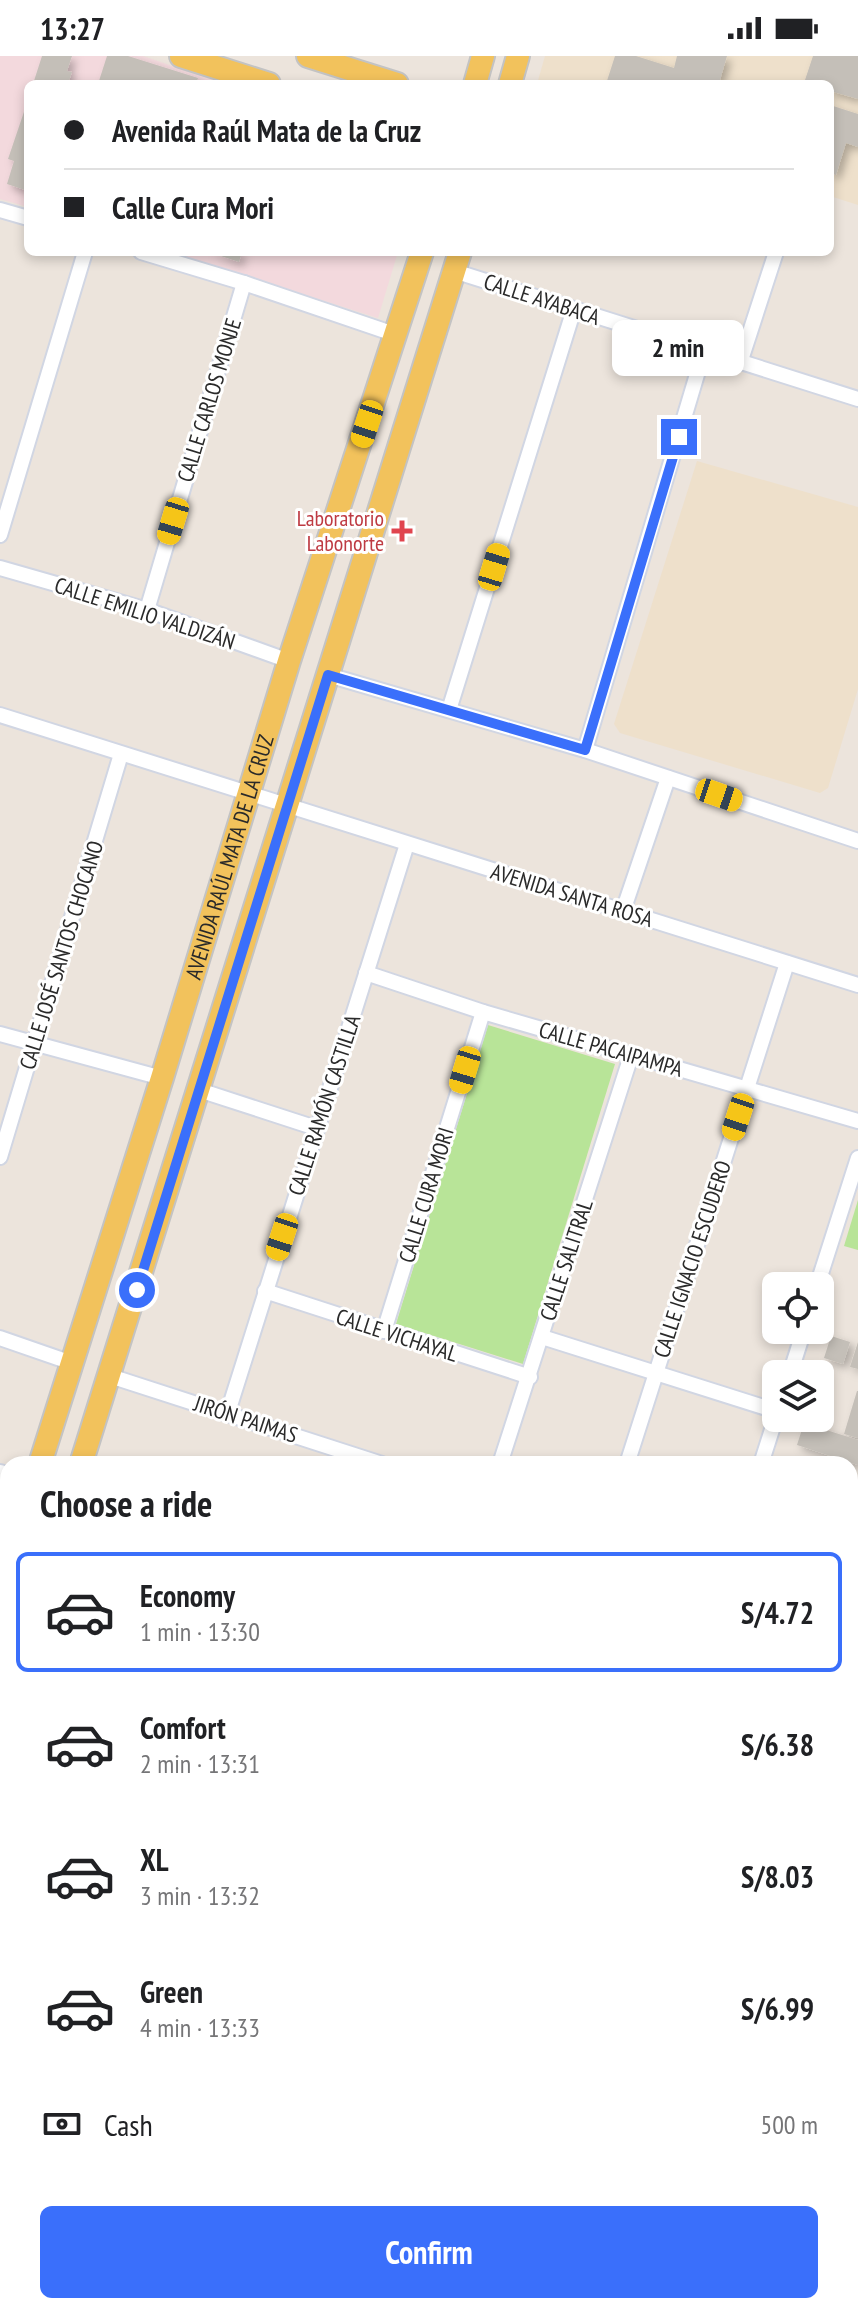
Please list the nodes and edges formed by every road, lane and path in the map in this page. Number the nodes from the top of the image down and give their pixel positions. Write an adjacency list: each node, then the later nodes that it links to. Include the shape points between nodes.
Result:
1 (181, 56): 5 (main road)
2 (308, 56): 6 (main road)
3 (483, 56): 7 (main road)
4 (518, 56): 8 (main road)
5 (256, 80)
6 (384, 80)
7 (476, 80)
8 (511, 80)
9 (0, 210): 10 (street)
10 (24, 217)
11 (84, 256): 22 (street)
12 (154, 256): 16 (street)
13 (421, 256): 18 (main road, AVENIDA RAÚL MATA DE LA CRUZ)
14 (775, 256): 20 (street)
15 (457, 262): 17 (street, CALLE AYABACA); 26 (main road, AVENIDA RAÚL MATA DE LA CRUZ)
16 (244, 283): 18 (street); 24 (street, CALLE CARLOS MONJE)
17 (574, 309): 19 (street, CALLE AYABACA); 27 (street)
18 (397, 335): 25 (main road, AVENIDA RAÚL MATA DE LA CRUZ)
19 (704, 351): 20 (street, CALLE AYABACA); 30 (street)
20 (740, 363): 21 (street, CALLE AYABACA)
21 (858, 399)
22 (0, 535)
23 (0, 568): 24 (street, CALLE EMILIO VALDIZÁN)
24 (147, 610): 25 (street, CALLE EMILIO VALDIZÁN)
25 (289, 661): 33 (main road, AVENIDA RAÚL MATA DE LA CRUZ)
26 (328, 675): 27 (street); 34 (main road, AVENIDA RAÚL MATA DE LA CRUZ)
27 (449, 710): 30 (street)
28 (2, 716): 29 (street); 31 (street, AVENIDA SANTA ROSA)
29 (0, 732)
30 (585, 750): 32 (street)
31 (121, 754): 33 (street, AVENIDA SANTA ROSA); 43 (street, CALLE JOSÉ SANTOS CHOCANO)
32 (668, 778): 35 (street); 37 (street)
33 (250, 794): 34 (street, AVENIDA SANTA ROSA); 45 (main road, AVENIDA RAÚL MATA DE LA CRUZ)
34 (286, 806): 36 (street, AVENIDA SANTA ROSA); 47 (main road, AVENIDA RAÚL MATA DE LA CRUZ)
35 (858, 841)
36 (407, 844): 37 (street, AVENIDA SANTA ROSA); 39 (street, CALLE RAMÓN CASTILLA)
37 (623, 911): 38 (street, AVENIDA SANTA ROSA)
38 (787, 963): 40 (street, AVENIDA SANTA ROSA); 46 (street, CALLE IGNACIO ESCUDERO)
39 (366, 973): 41 (street, CALLE PACAIPAMPA); 49 (street, CALLE RAMÓN CASTILLA)
40 (858, 985)
41 (483, 1012): 44 (street, CALLE PACAIPAMPA); 54 (street, CALLE CURA MORI)
42 (0, 1034): 43 (street)
43 (34, 1045): 45 (street); 50 (street, CALLE JOSÉ SANTOS CHOCANO)
44 (631, 1056): 46 (street, CALLE PACAIPAMPA); 55 (street, CALLE SALITRAL)
45 (162, 1078): 57 (main road, AVENIDA RAÚL MATA DE LA CRUZ)
46 (748, 1087): 48 (street, CALLE PACAIPAMPA); 58 (street, CALLE IGNACIO ESCUDERO)
47 (199, 1090): 49 (street); 59 (main road, AVENIDA RAÚL MATA DE LA CRUZ)
48 (858, 1121)
49 (316, 1128): 53 (street, CALLE RAMÓN CASTILLA)
50 (0, 1157)
51 (858, 1158): 52 (street)
52 (821, 1272)
53 (265, 1291): 54 (street, CALLE VICHAYAL); 62 (street, CALLE RAMÓN CASTILLA)
54 (384, 1331): 60 (street, CALLE VICHAYAL)
55 (542, 1337): 58 (street); 60 (street, CALLE SALITRAL)
56 (0, 1338): 57 (street)
57 (72, 1363): 64 (main road, AVENIDA RAÚL MATA DE LA CRUZ)
58 (656, 1372): 61 (street); 68 (street, CALLE IGNACIO ESCUDERO)
59 (110, 1376): 62 (street, JIRÓN PAIMAS); 65 (main road, AVENIDA RAÚL MATA DE LA CRUZ)
60 (530, 1377): 67 (street, CALLE SALITRAL)
61 (762, 1409)
62 (228, 1412): 66 (street, JIRÓN PAIMAS)
63 (771, 1432): 69 (street)
64 (43, 1456)
65 (84, 1456)
66 (358, 1456)
67 (503, 1456)
68 (630, 1456)
69 (763, 1456)

